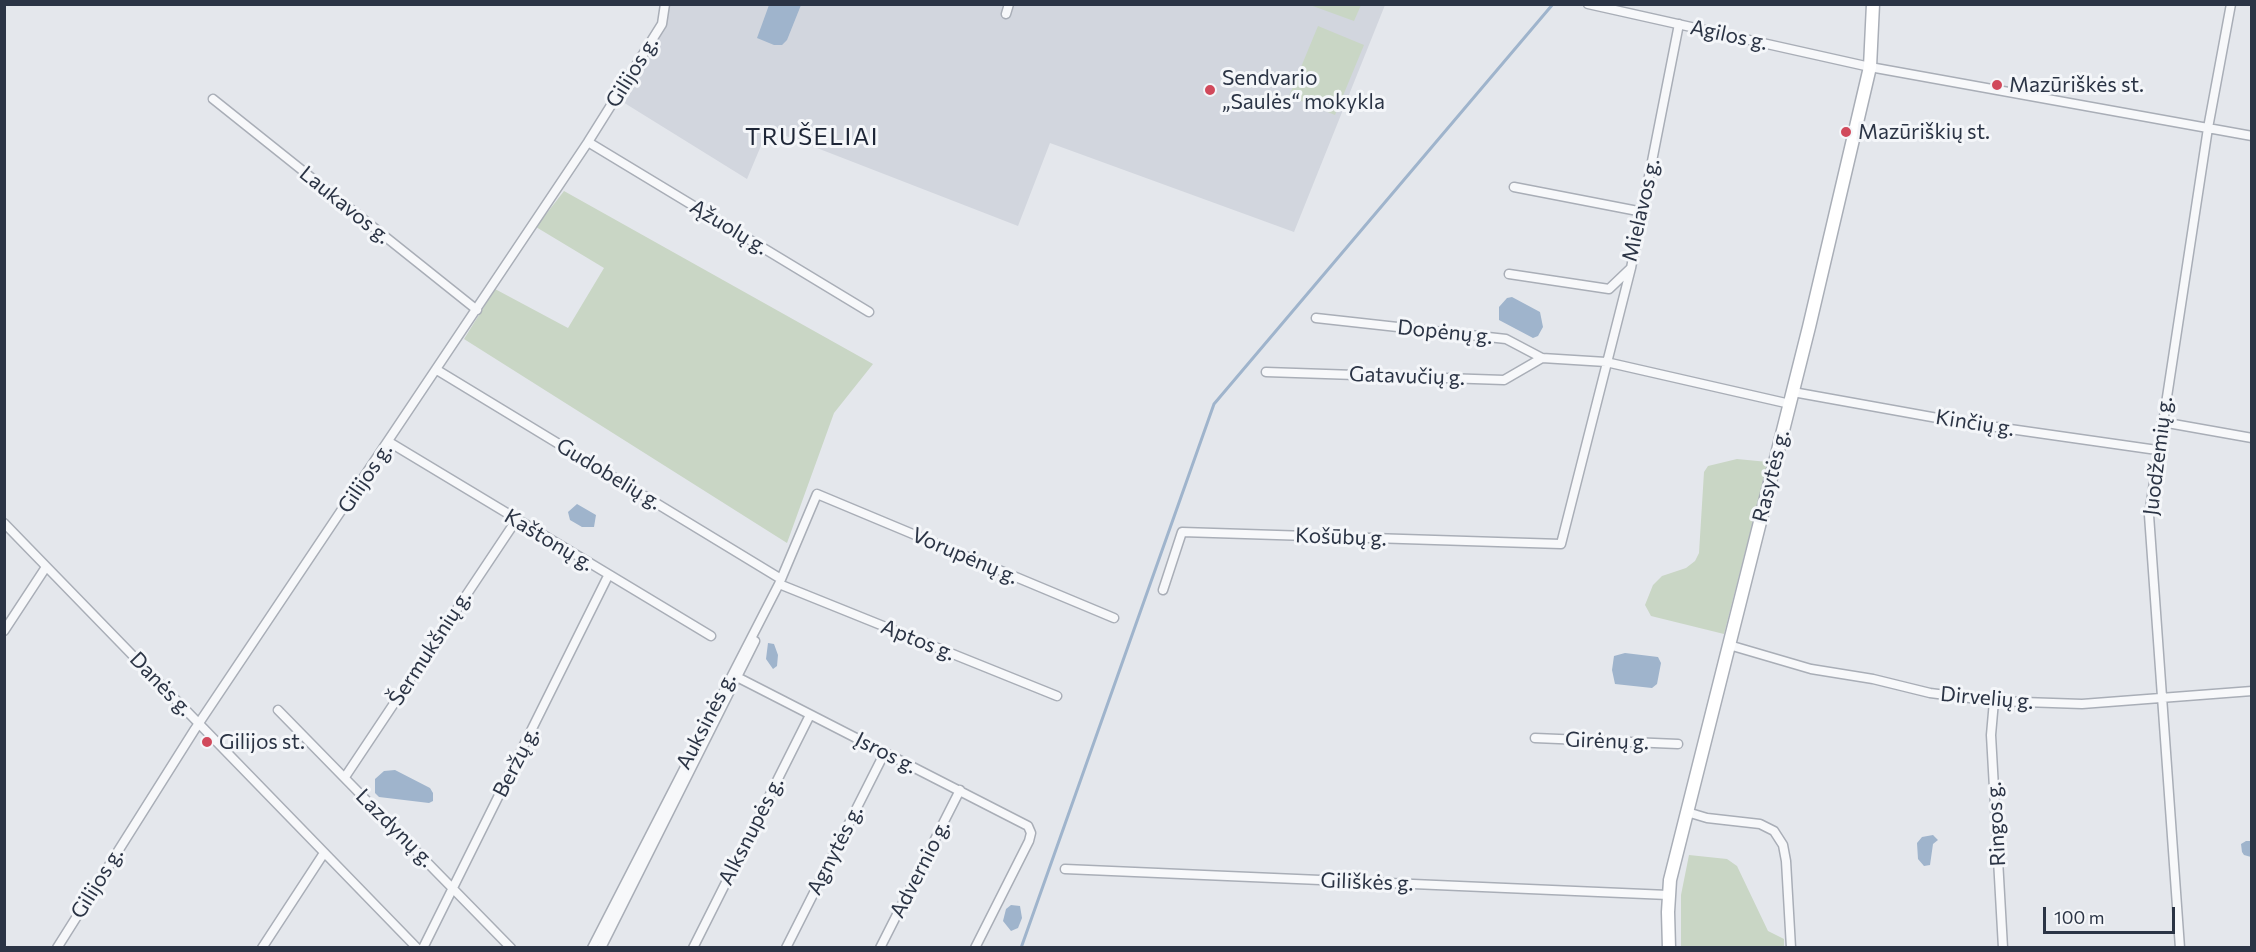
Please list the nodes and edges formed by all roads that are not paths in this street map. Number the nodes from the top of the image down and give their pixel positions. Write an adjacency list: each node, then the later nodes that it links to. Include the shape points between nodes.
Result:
1 (665, 4): 12 (street, Gilijos g., via 662,24)
2 (1009, 4): 6 (street)
3 (1588, 4): 7 (street, Agilos g.)
4 (1873, 4): 8 (main road, Rasytės g.)
5 (2231, 4): 10 (street, Juodžemių g.)
6 (1006, 14)
7 (1679, 24): 8 (street, Agilos g.); 14 (street, Mielavos g.)
8 (1870, 67): 10 (street, Agilos g.); 24 (main road, Rasytės g.)
9 (213, 99): 17 (street, Laukavos g.)
10 (2208, 128): 11 (street, Agilos g.); 25 (street, Juodžemių g.)
11 (2252, 136)
12 (588, 142): 17 (street, Gilijos g.); 18 (street, Ąžuolų g.)
13 (1514, 187): 14 (street)
14 (1643, 212): 15 (street, Mielavos g.)
15 (1631, 268): 16 (street, Mielavos g., via 1609,289); 21 (street)
16 (1509, 274)
17 (477, 310): 22 (street, Gilijos g.)
18 (869, 312)
19 (1316, 318): 20 (street, Dopėnų g., via 1506,339)
20 (1542, 358): 21 (street, Dopėnų g.); 23 (street, Gatavučių g., via 1504,380)
21 (1606, 362): 24 (street, Kinčių g.); 35 (street, Košūbų g., via 1561,544 1182,532)
22 (437, 370): 27 (street, Gilijos g.); 34 (street, Gudobelių g.)
23 (1266, 372)
24 (1791, 398): 28 (street, Kinčių g.); 40 (main road, Rasytės g.)
25 (2162, 422): 26 (street); 28 (street, Juodžemių g.)
26 (2252, 438)
27 (389, 442): 30 (street, Kaštonų g.); 48 (street, Gilijos g.)
28 (2157, 450): 44 (street, Juodžemių g., via 2149,536)
29 (817, 494): 34 (street, Auksinės g.); 36 (street, Vorupėnų g.)
30 (517, 519): 33 (street, Kaštonų g.); 52 (street, Šermukšnių g.)
31 (4, 523): 32 (street, Danės g.)
32 (46, 567): 37 (street); 48 (street, Danės g.)
33 (608, 576): 38 (street, Kaštonų g.); 57 (street, Beržų g.)
34 (780, 581): 43 (street, Aptos g.); 64 (street, Auksinės g.)
35 (1163, 590)
36 (1114, 618)
37 (4, 632)
38 (711, 636)
39 (755, 641): 41 (street)
40 (1729, 645): 45 (street, Dirvelių g., via 1811,669 1930,693); 54 (main road, Rasytės g.)
41 (737, 677): 47 (street, Įsros g.); 65 (street)
42 (2252, 692): 44 (street, Dirvelių g.)
43 (1057, 696)
44 (2163, 697): 45 (street, Dirvelių g., via 2082,704); 73 (street, Juodžemių g.)
45 (1994, 701): 72 (street, Ringos g., via 1991,735)
46 (278, 710): 52 (street, Lazdynų g.)
47 (810, 715): 51 (street, Įsros g.); 66 (street, Alksnupės g.)
48 (199, 723): 55 (street, Danės g.); 59 (street, Gilijos g.)
49 (1535, 738): 50 (street, Girėnų g.)
50 (1678, 744)
51 (885, 752): 53 (street, Įsros g.); 67 (street, Agnytės g.)
52 (345, 777): 57 (street, Lazdynų g.)
53 (960, 790): 68 (street, Advernio g.); 69 (street, Įsros g., via 1023,821 1031,832)
54 (1687, 812): 58 (main road, Rasytės g.); 71 (street, via 1760,824 1774,831 1786,861)
55 (324, 853): 60 (street); 61 (street, Danės g.)
56 (1065, 869): 58 (street, Giliškės g.)
57 (453, 886): 62 (street, Beržų g.); 63 (street, Lazdynų g.)
58 (1668, 895): 70 (main road, Rasytės g.)
59 (57, 948)
60 (262, 948)
61 (417, 948)
62 (423, 948)
63 (511, 948)
64 (592, 948)
65 (601, 948)
66 (693, 948)
67 (786, 948)
68 (880, 948)
69 (975, 948)
70 (1669, 948)
71 (1791, 948)
72 (2003, 948)
73 (2180, 948)

